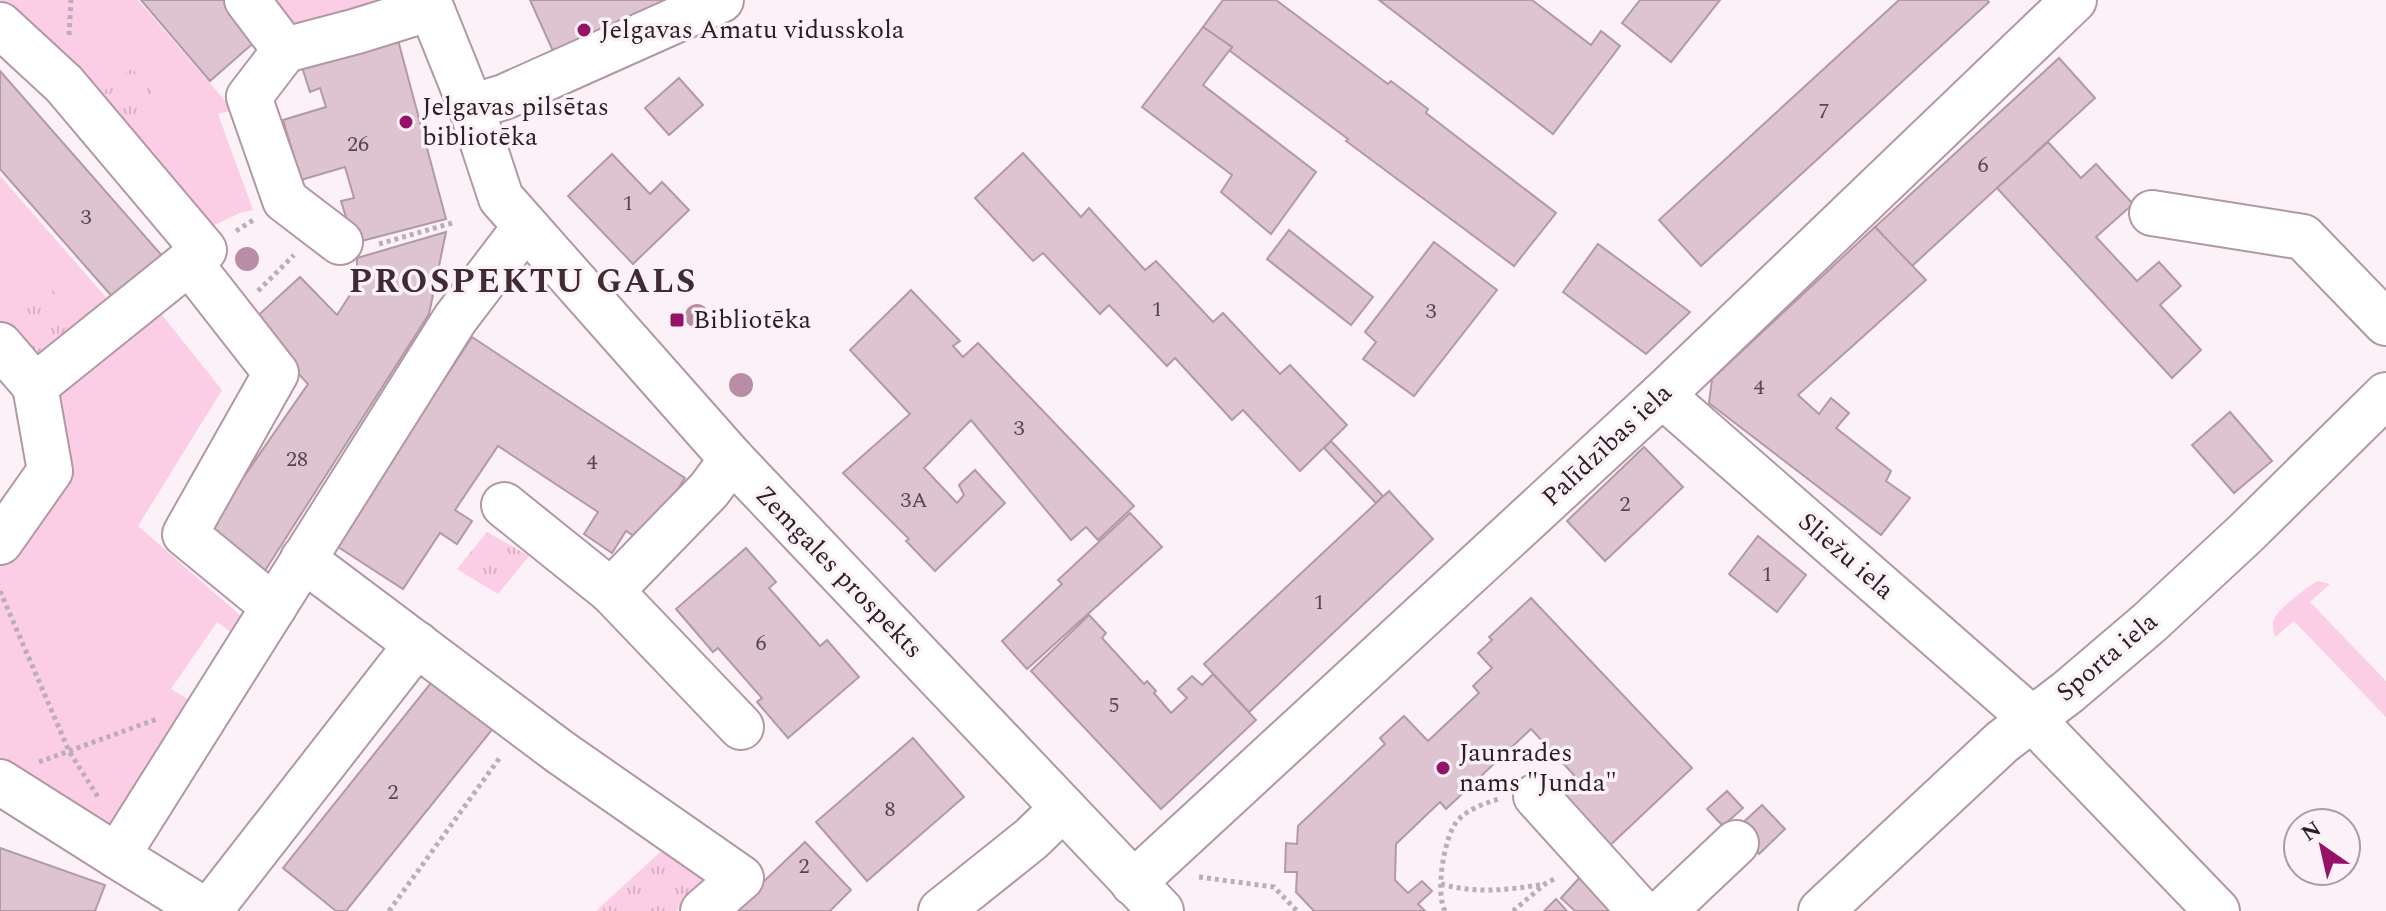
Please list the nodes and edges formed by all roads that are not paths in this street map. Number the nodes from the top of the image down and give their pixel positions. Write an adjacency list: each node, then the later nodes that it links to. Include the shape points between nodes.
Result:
1 (247, 0): 6 (street)
2 (721, 0): 7 (street)
3 (2074, 0): 15 (street, Palīdzības iela)
4 (429, 4): 6 (street); 7 (street, Zemgales prospekts)
5 (0, 25): 11 (street, via 64,84)
6 (285, 50): 10 (street, via 249,97 285,200)
7 (471, 107): 9 (street, Zemgales prospekts, via 501,198)
8 (2152, 213): 12 (street, via 2303,237)
9 (525, 227): 17 (street, Zemgales prospekts); 20 (street, via 455,319)
10 (330, 235)
11 (197, 256): 14 (street); 22 (street, via 232,317 276,373 185,534)
12 (2386, 323)
13 (0, 345): 14 (street)
14 (35, 386): 19 (street, via 50,471)
15 (1662, 395): 24 (street, Sliežu iela); 31 (street, Palīdzības iela)
16 (2386, 395): 24 (street, Sporta iela, via 2149,623)
17 (732, 459): 21 (street); 28 (street, Zemgales prospekts)
18 (504, 505): 21 (street)
19 (0, 542)
20 (303, 559): 22 (street); 23 (street)
21 (611, 591): 25 (street)
22 (274, 607): 30 (street)
23 (417, 644): 32 (street); 33 (street, via 741,878)
24 (2031, 718): 37 (street, Sporta iela); 38 (street, Sliežu iela)
25 (741, 727)
26 (14, 774): 30 (street)
27 (1536, 796): 35 (street)
28 (1063, 808): 31 (street, Zemgales prospekts); 34 (street)
29 (1736, 843): 36 (street)
30 (121, 849): 32 (street)
31 (1147, 897)
32 (208, 911)
33 (703, 911)
34 (941, 911)
35 (1640, 911)
36 (1664, 911)
37 (1821, 911)
38 (2217, 911)

